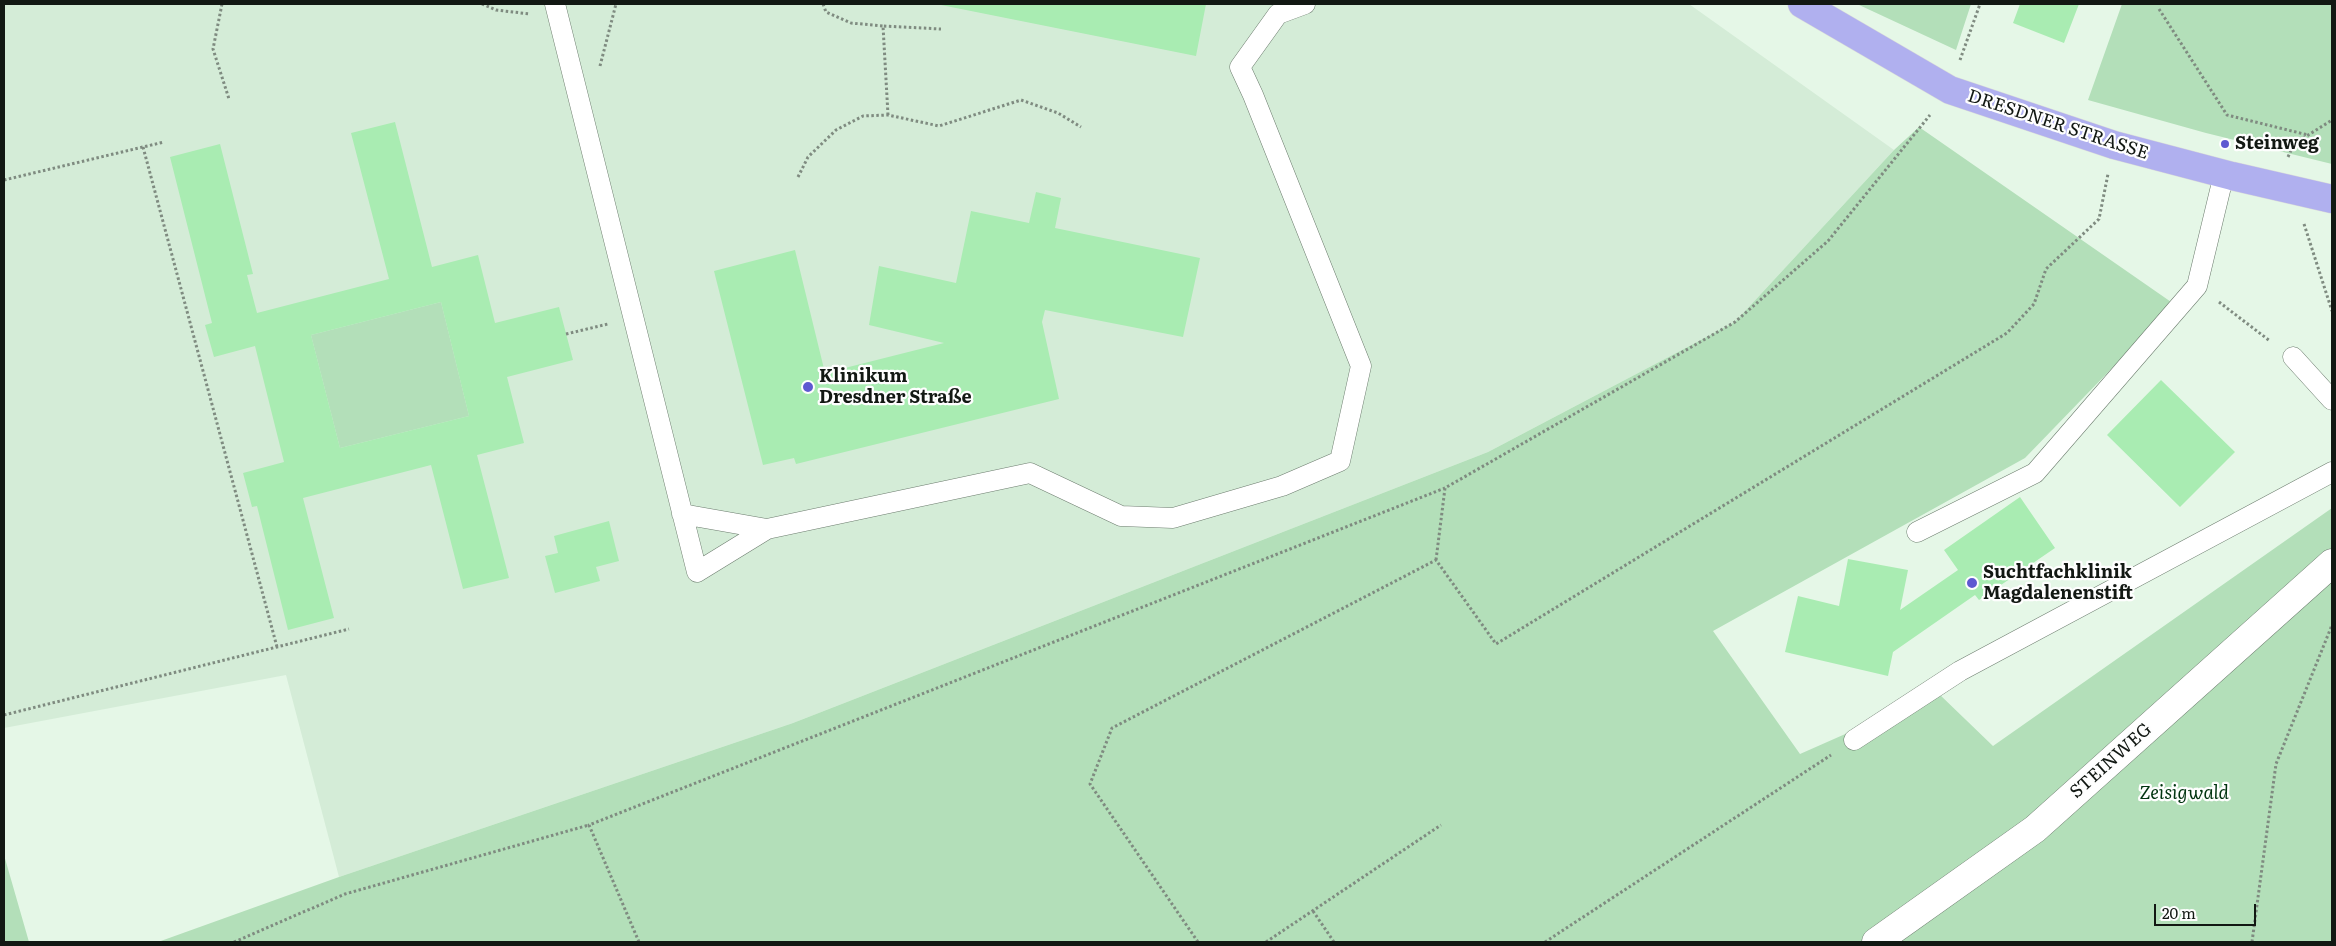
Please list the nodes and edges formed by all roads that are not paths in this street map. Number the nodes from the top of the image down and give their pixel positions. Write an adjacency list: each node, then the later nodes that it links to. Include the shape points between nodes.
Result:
1 (555, 4): 10 (lane)
2 (1305, 4): 4 (lane)
3 (1802, 4): 5 (main road, DRESDNER STRASSE, via 1950,90 2114,144)
4 (1276, 9): 11 (lane, via 1240,67 1361,366 1340,460 1282,486 1173,518 1121,516 1030,473)
5 (2224, 174): 6 (main road, DRESDNER STRASSE); 12 (lane, via 2196,286 2035,473)
6 (2332, 199)
7 (2293, 357): 8 (lane)
8 (2332, 400)
9 (2332, 472): 14 (lane, via 1960,671)
10 (682, 514): 11 (lane); 11 (lane, via 697,572)
11 (768, 529)
12 (1917, 532)
13 (2332, 562): 15 (street, STEINWEG, via 2035,829)
14 (1854, 740)
15 (1876, 942)

